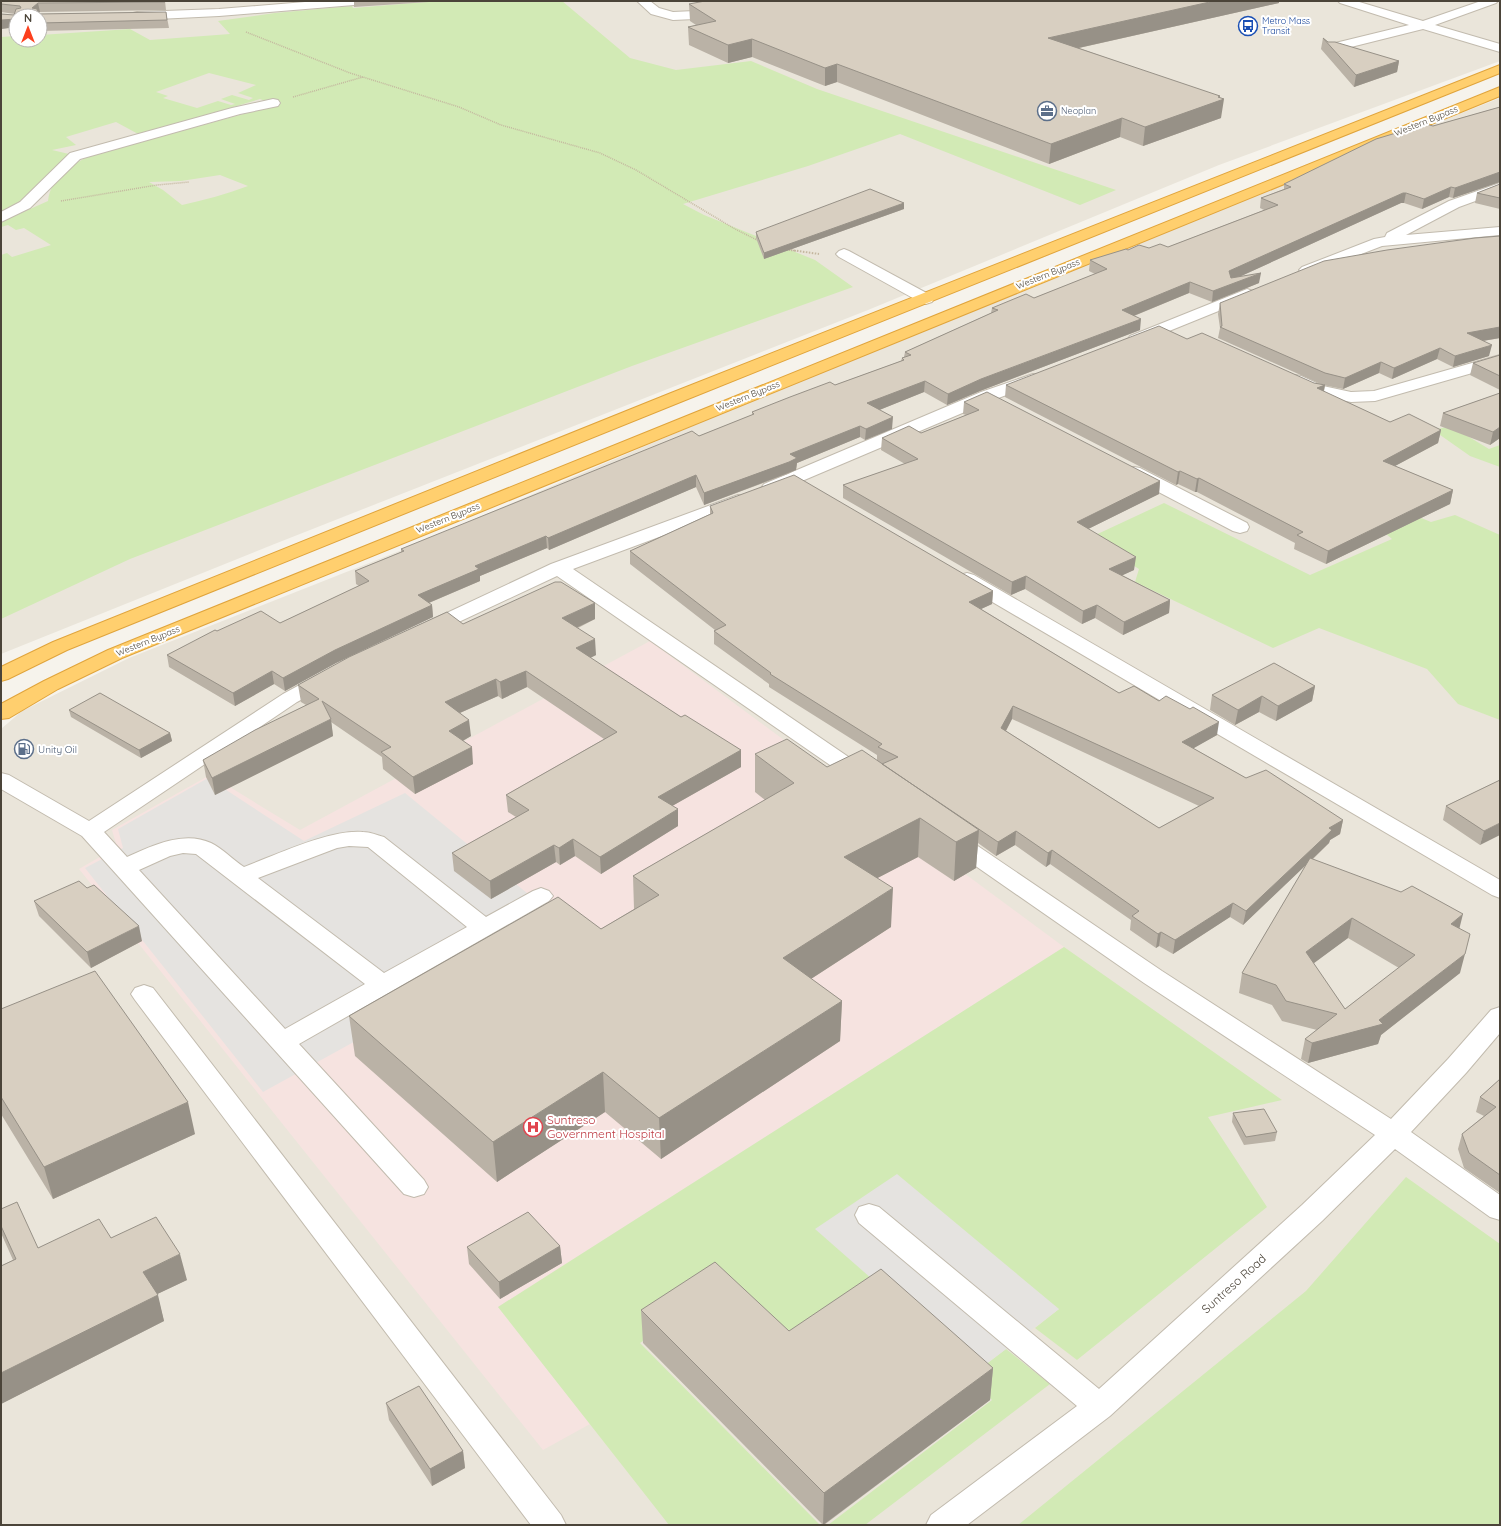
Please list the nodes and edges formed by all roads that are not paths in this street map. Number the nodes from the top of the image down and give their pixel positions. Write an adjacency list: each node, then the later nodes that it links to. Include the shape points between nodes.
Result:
1 (354, 1): 6 (street, via 248,11)
2 (644, 1): 3 (street, via 655,11 673,16 695,15)
3 (774, 1)
4 (1344, 1): 7 (street)
5 (1492, 1): 7 (street)
6 (124, 16)
7 (1422, 25): 8 (street); 9 (street)
8 (1331, 48)
9 (1500, 48)
10 (1500, 69): 21 (highway)
11 (1500, 90): 39 (highway, Western Bypass, via 115,654)
12 (273, 103): 15 (street, via 75,156 24,205)
13 (1500, 187): 14 (street)
14 (1466, 211): 16 (street); 17 (street)
15 (1, 218)
16 (1498, 231): 17 (street)
17 (1379, 242): 19 (street)
18 (844, 254): 21 (street)
19 (1288, 278)
20 (1266, 287): 22 (street)
21 (926, 299): 38 (highway, via 60,646)
22 (1172, 325): 23 (street); 24 (street)
23 (1194, 335)
24 (1120, 345)
25 (1500, 360): 27 (street, via 1375,396 1351,397 1318,390)
26 (1046, 374): 28 (street)
27 (1281, 374)
28 (987, 396): 29 (street); 31 (street)
29 (1008, 407)
30 (1120, 465): 33 (street)
31 (795, 479): 32 (street); 35 (street)
32 (816, 491)
33 (1240, 526)
34 (947, 567): 46 (street)
35 (558, 568): 36 (street); 41 (street)
36 (409, 638)
37 (338, 672): 43 (street, via 290,698)
38 (1, 675)
39 (1, 713)
40 (1, 780): 43 (street)
41 (884, 792)
42 (936, 828): 53 (street, via 1153,977)
43 (90, 831): 44 (street)
44 (123, 868): 45 (street, via 177,846 188,845 203,848); 52 (street)
45 (240, 877): 48 (street, via 332,842 364,839 376,842); 49 (street)
46 (1500, 890)
47 (541, 896): 48 (street)
48 (484, 928): 49 (street)
49 (383, 985): 52 (street)
50 (144, 994): 58 (street)
51 (1500, 1016): 53 (street, Suntreso Road, via 1457,1066)
52 (282, 1042): 54 (street)
53 (1392, 1134): 55 (street); 57 (street, Suntreso Road, via 1312,1214)
54 (414, 1187)
55 (1500, 1209)
56 (869, 1215): 57 (street)
57 (1099, 1407): 59 (street, Suntreso Road)
58 (550, 1525)
59 (942, 1525)

